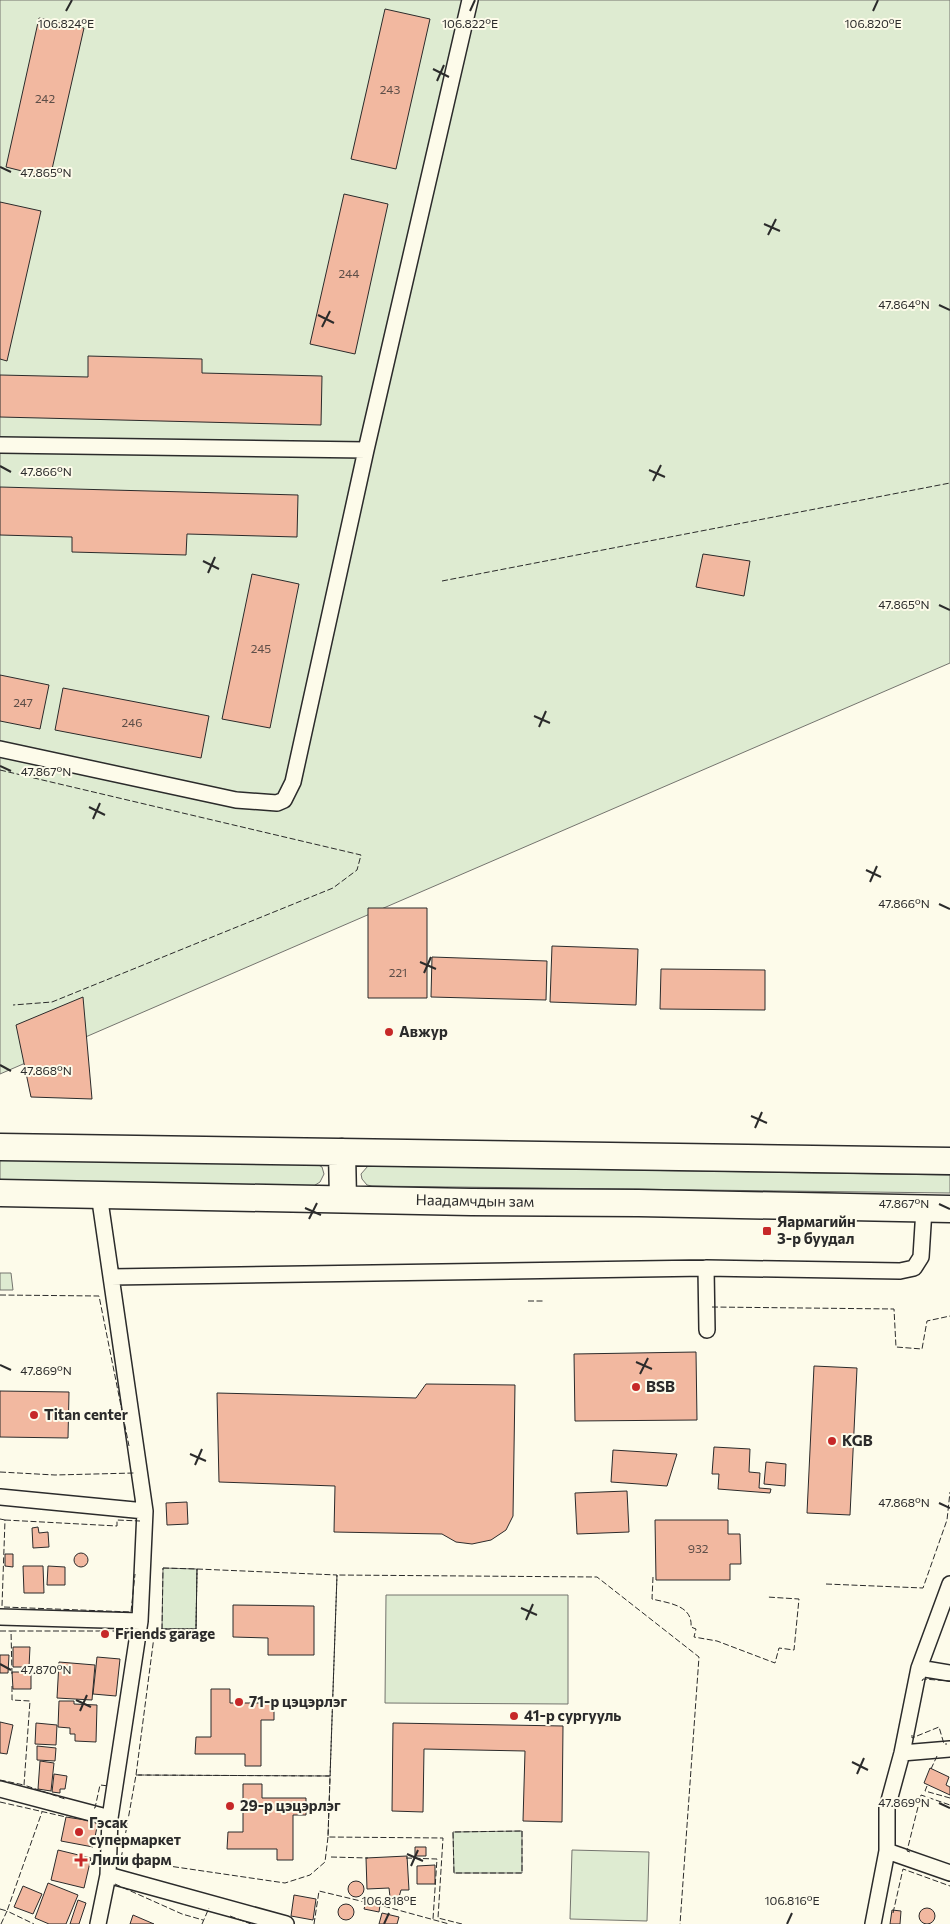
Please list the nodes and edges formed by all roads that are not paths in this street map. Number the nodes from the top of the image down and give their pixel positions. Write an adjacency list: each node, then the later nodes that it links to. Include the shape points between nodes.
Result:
1 (470, 0): 3 (street)
2 (0, 445): 3 (street)
3 (366, 450): 4 (street, via 293,782 284,800 277,803 236,800)
4 (0, 749)
5 (0, 1147): 6 (highway)
6 (342, 1152): 7 (highway); 10 (highway)
7 (950, 1161)
8 (0, 1193): 9 (highway, Наадамчдын зам)
9 (99, 1194): 10 (highway, Наадамчдын зам); 14 (street)
10 (343, 1199): 11 (highway, Наадамчдын зам)
11 (924, 1209): 12 (highway, Наадамчдын зам); 13 (street, via 920,1257 914,1268 900,1271)
12 (950, 1209)
13 (706, 1268): 14 (street); 15 (street)
14 (111, 1277): 17 (street)
15 (707, 1330)
16 (0, 1498): 17 (street)
17 (145, 1511): 20 (street)
18 (950, 1584): 21 (street)
19 (0, 1617): 20 (street)
20 (140, 1621): 26 (street)
21 (919, 1668): 22 (street); 24 (street)
22 (950, 1673)
23 (950, 1750): 24 (street)
24 (902, 1753): 27 (street, via 887,1808)
25 (0, 1789): 26 (street)
26 (110, 1818): 29 (street)
27 (887, 1851): 28 (street); 32 (street)
28 (950, 1873)
29 (108, 1875): 30 (street); 31 (street)
30 (98, 1924)
31 (286, 1924)
32 (873, 1924)

